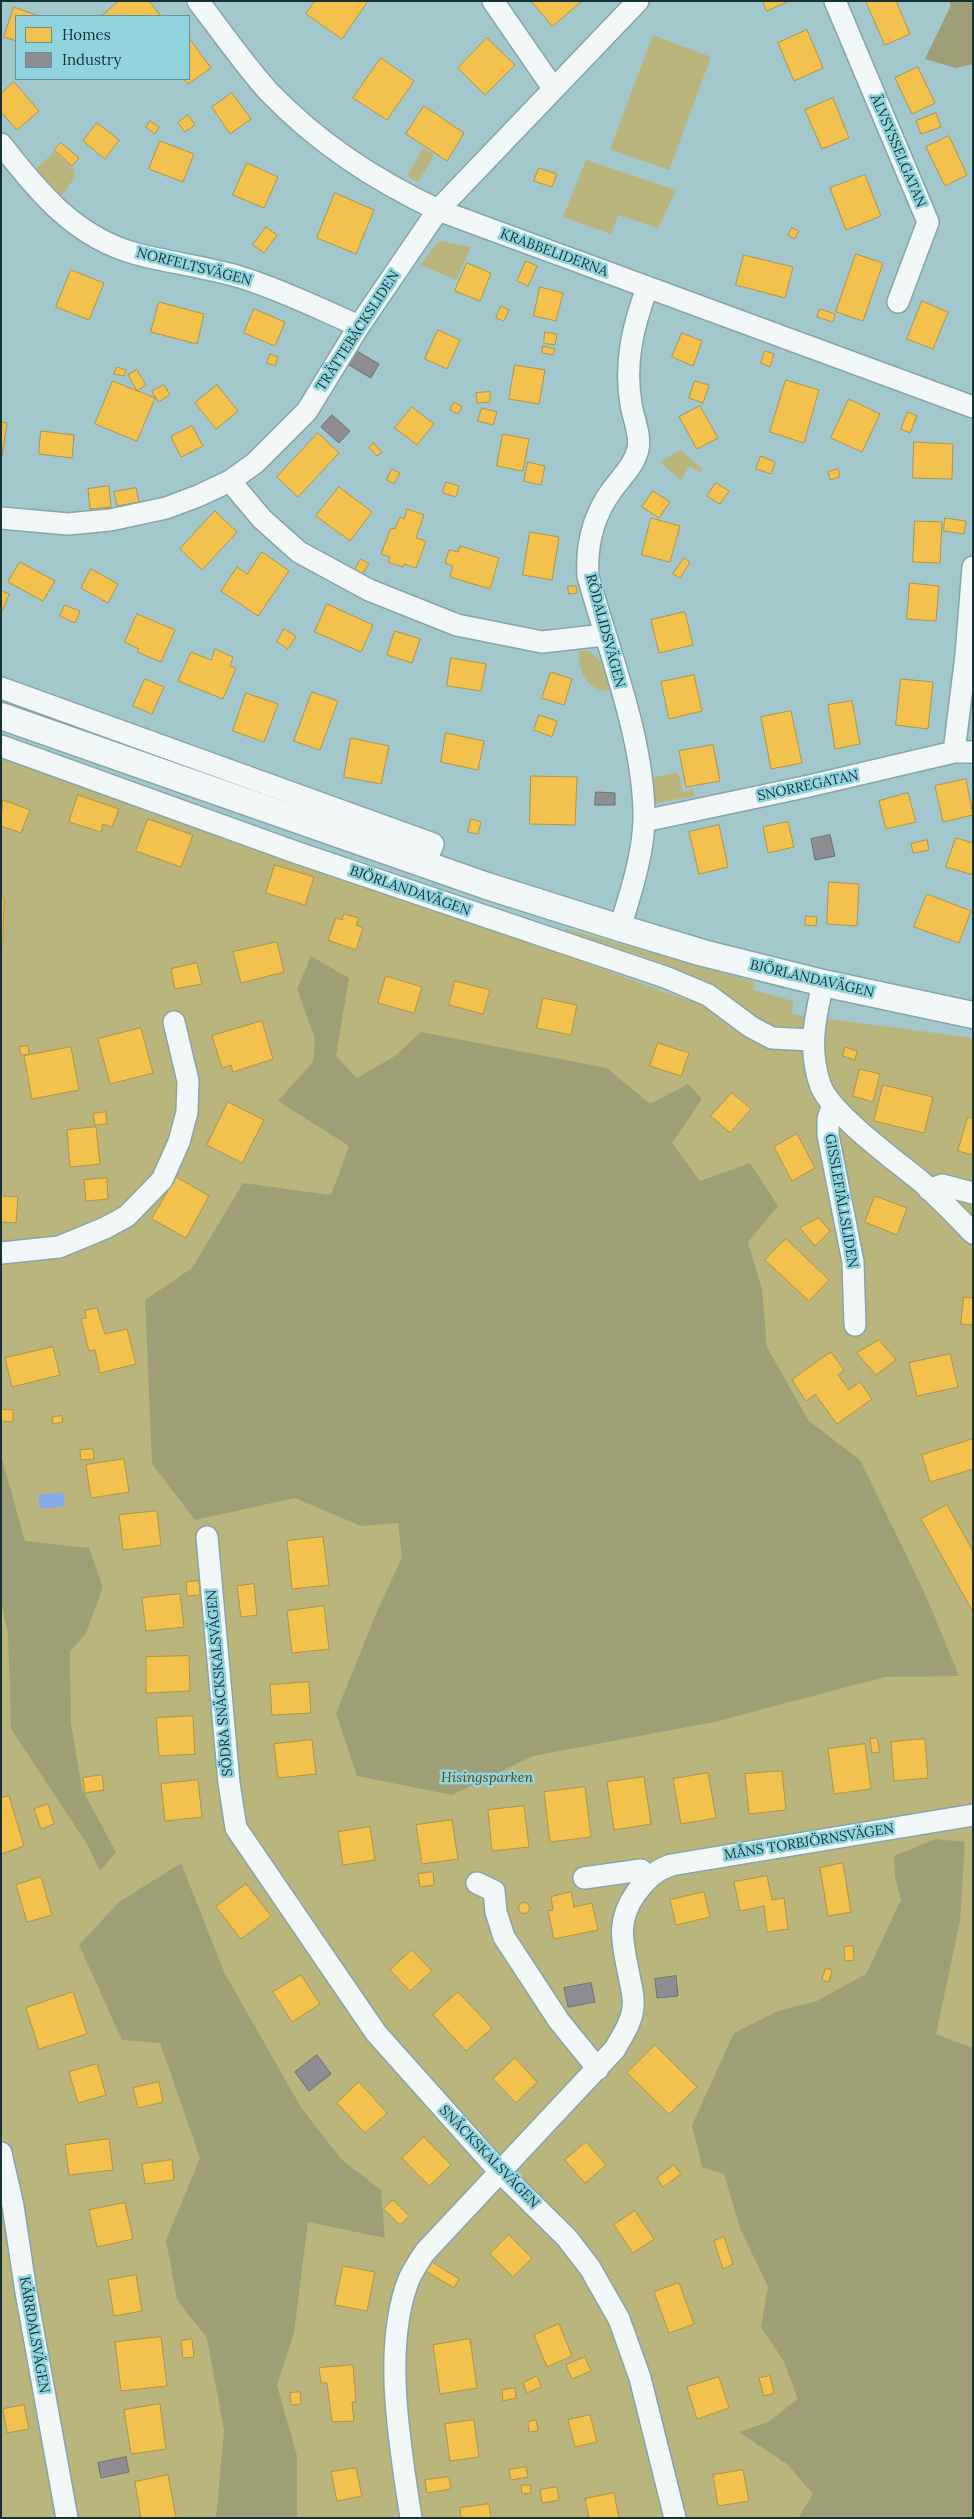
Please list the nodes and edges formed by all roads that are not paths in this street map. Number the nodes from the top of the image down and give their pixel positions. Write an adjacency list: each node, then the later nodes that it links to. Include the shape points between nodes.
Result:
1 (198, 1): 7 (street, KRABBELIDERNA, via 267,89 321,140 390,187)
2 (493, 1): 5 (street)
3 (638, 1): 5 (street, TRÄTTEBÄCKSLIDEN)
4 (835, 1): 9 (street, ÄLVSYSSELGATAN, via 928,222)
5 (553, 88): 7 (street, TRÄTTEBÄCKSLIDEN)
6 (1, 144): 10 (street, NORFELTSVÄGEN, via 55,208 102,240 136,254 190,264 267,285)
7 (438, 210): 8 (street, KRABBELIDERNA); 10 (street, TRÄTTEBÄCKSLIDEN)
8 (648, 288): 11 (street, KRABBELIDERNA); 15 (street, RÖDALIDSVÄGEN, via 632,333 628,360 630,403 639,446 634,461 601,507 592,525 588,544 588,576)
9 (898, 302)
10 (359, 326): 12 (street, TRÄTTEBÄCKSLIDEN, via 307,411 255,463)
11 (973, 407)
12 (230, 481): 13 (street, TRÄTTEBÄCKSLIDEN, via 166,508 110,520 68,524); 15 (street, via 262,519 299,552 369,590 457,625 542,642)
13 (1, 518)
14 (973, 567): 19 (street)
15 (604, 635): 20 (street, RÖDALIDSVÄGEN, via 636,741)
16 (1, 688): 21 (street, via 433,844)
17 (1, 716): 21 (street, BJÖRLANDAVÄGEN)
18 (1, 746): 26 (street, BJÖRLANDAVÄGEN, via 295,852 665,977 708,995 751,1027 772,1038)
19 (963, 752): 20 (street, SNORREGATAN)
20 (644, 821): 22 (street, RÖDALIDSVÄGEN, via 636,873)
21 (425, 864): 22 (street, BJÖRLANDAVÄGEN)
22 (620, 928): 23 (street, BJÖRLANDAVÄGEN)
23 (823, 983): 24 (street, BJÖRLANDAVÄGEN); 26 (street, GISSLEFJÄLLSLIDEN)
24 (973, 1015)
25 (174, 1022): 31 (street, via 188,1081 187,1112 179,1142 162,1180 127,1216 106,1228 58,1243)
26 (812, 1040): 27 (street, GISSLEFJÄLLSLIDEN, via 820,1086)
27 (832, 1107): 28 (street, GISSLEFJÄLLSLIDEN); 32 (street, GISSLEFJÄLLSLIDEN, via 828,1135 853,1262)
28 (930, 1190): 29 (street, via 942,1185); 30 (street, GISSLEFJÄLLSLIDEN)
29 (973, 1193)
30 (973, 1233)
31 (1, 1253)
32 (856, 1325)
33 (207, 1537): 35 (street, SÖDRA SNÄCKSKALSVÄGEN, via 229,1783)
34 (973, 1815): 36 (street, MÅNS TORBJÖRNSVÄGEN, via 671,1865)
35 (236, 1828): 41 (street, SNÄCKSKALSVÄGEN, via 376,2033)
36 (648, 1877): 37 (street, via 641,1870); 39 (street, MÅNS TORBJÖRNSVÄGEN, via 626,1907 622,1921 633,2007 615,2049)
37 (584, 1878)
38 (477, 1883): 39 (street, via 494,1891 496,1912 504,1937 559,2021)
39 (598, 2069): 41 (street, MÅNS TORBJÖRNSVÄGEN)
40 (1, 2153): 42 (street, KÄRRDALSVÄGEN)
41 (500, 2172): 43 (street, MÅNS TORBJÖRNSVÄGEN, via 425,2252 410,2277 403,2299 394,2355 401,2456); 44 (street, SNÄCKSKALSVÄGEN, via 567,2238 608,2298 640,2378)
42 (67, 2518)
43 (411, 2518)
44 (675, 2518)

